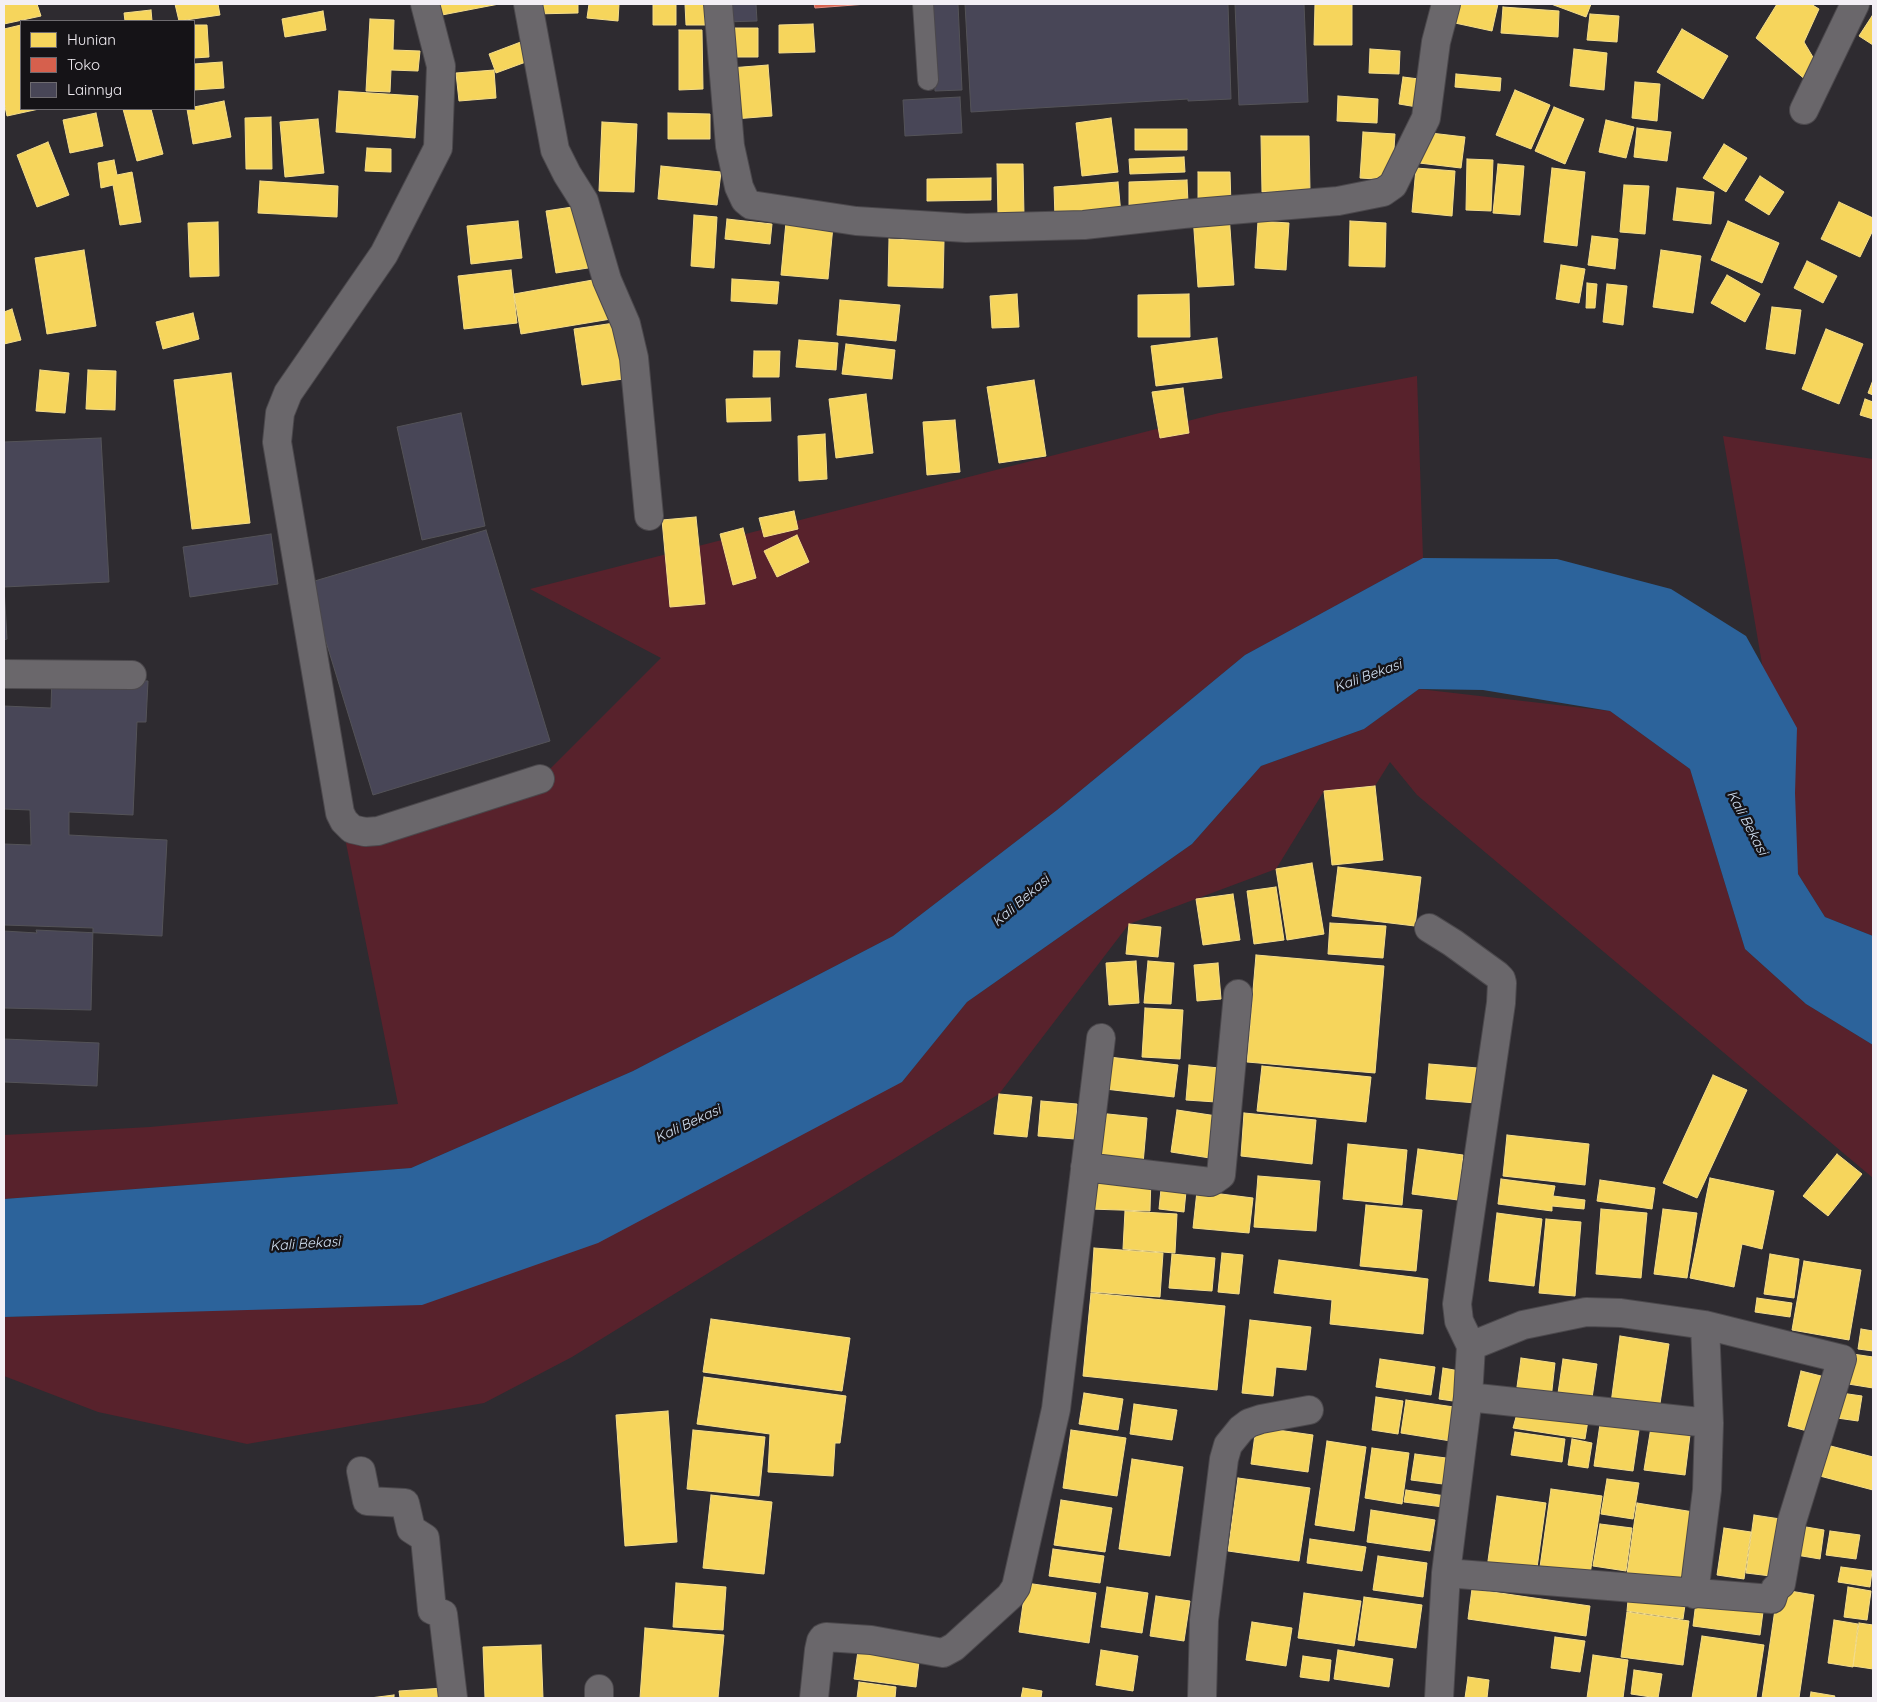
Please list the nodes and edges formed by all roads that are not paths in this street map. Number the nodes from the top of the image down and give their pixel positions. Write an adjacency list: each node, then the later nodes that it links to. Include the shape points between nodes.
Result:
1 (425, 4): 12 (street, via 441,66 438,148 384,254 288,393 280,413 277,442 344,822 352,829 378,831)
2 (528, 4): 9 (street, via 555,150 584,201 607,280 626,324 634,358)
3 (718, 4): 5 (street, via 730,146 739,187 751,205 856,221 966,228 1087,224 1338,201 1383,192 1393,185 1426,118 1436,42)
4 (922, 4): 7 (lane)
5 (1446, 4)
6 (1855, 4): 8 (street)
7 (928, 80)
8 (1804, 110)
9 (649, 516)
10 (4, 674): 11 (street)
11 (132, 675)
12 (540, 779)
13 (1429, 928): 18 (street, via 1502,979 1458,1304 1459,1321)
14 (1238, 994): 16 (street, via 1221,1175 1210,1182)
15 (1101, 1038): 16 (street)
16 (1085, 1167): 26 (street, via 1056,1409 1016,1587 954,1647 943,1653 871,1640 823,1638)
17 (1705, 1325): 18 (street, via 1621,1313 1586,1312 1523,1325); 21 (street); 24 (street, via 1842,1359 1792,1521 1781,1584 1774,1589 1772,1599)
18 (1471, 1346): 19 (street)
19 (1468, 1397): 21 (street); 23 (street)
20 (1309, 1410): 27 (street, via 1249,1423 1228,1444 1204,1620)
21 (1708, 1423): 24 (street, via 1707,1490)
22 (361, 1471): 25 (street, via 367,1501 405,1504 411,1529 425,1538 432,1610 443,1614)
23 (1446, 1573): 24 (street); 28 (street)
24 (1694, 1594)
25 (454, 1698)
26 (814, 1698)
27 (1202, 1698)
28 (1439, 1698)

